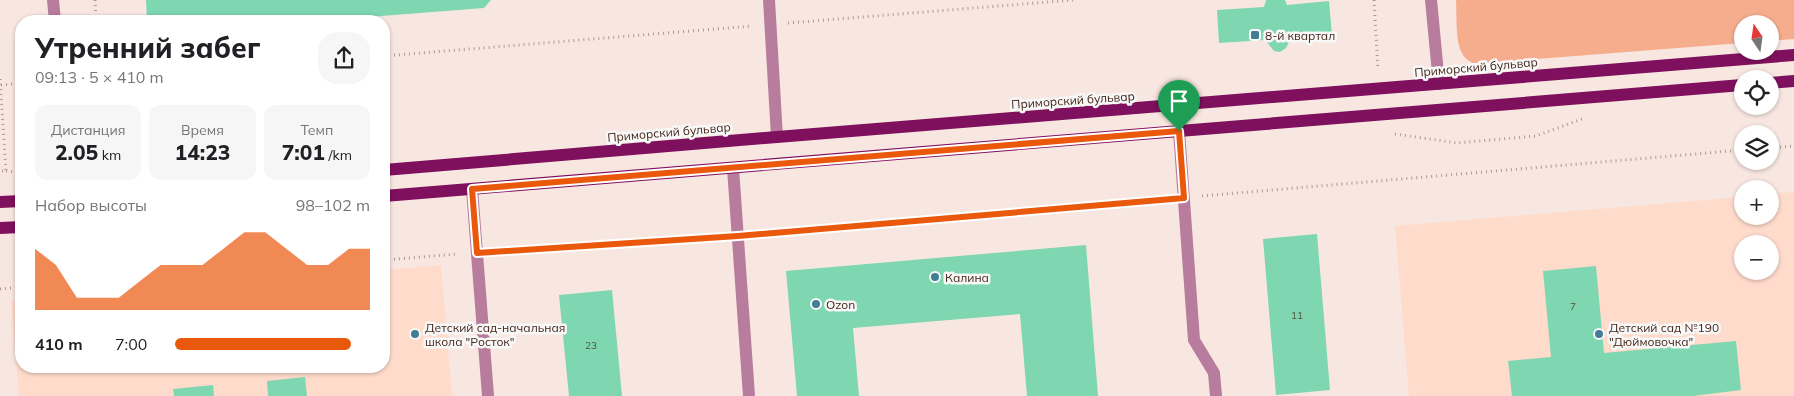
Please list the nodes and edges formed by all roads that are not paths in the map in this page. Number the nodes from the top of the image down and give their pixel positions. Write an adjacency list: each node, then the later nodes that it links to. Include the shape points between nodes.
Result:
1 (53, 0): 4 (street)
2 (769, 0): 11 (street)
3 (1432, 0): 8 (street)
4 (54, 15)
5 (1794, 56): 8 (main road, Приморский бульвар)
6 (1794, 81): 7 (main road)
7 (1779, 82)
8 (1439, 84): 11 (main road, Приморский бульвар)
9 (1734, 86): 10 (main road)
10 (1179, 131): 12 (main road); 22 (street, via 1194,340 1214,373)
11 (777, 137): 13 (main road, Приморский бульвар)
12 (733, 168): 14 (main road); 21 (street)
13 (390, 169)
14 (472, 189): 15 (main road); 20 (street)
15 (390, 196)
16 (15, 201): 17 (main road)
17 (0, 202)
18 (15, 227): 19 (main road)
19 (0, 228)
20 (488, 396)
21 (749, 396)
22 (1216, 396)

